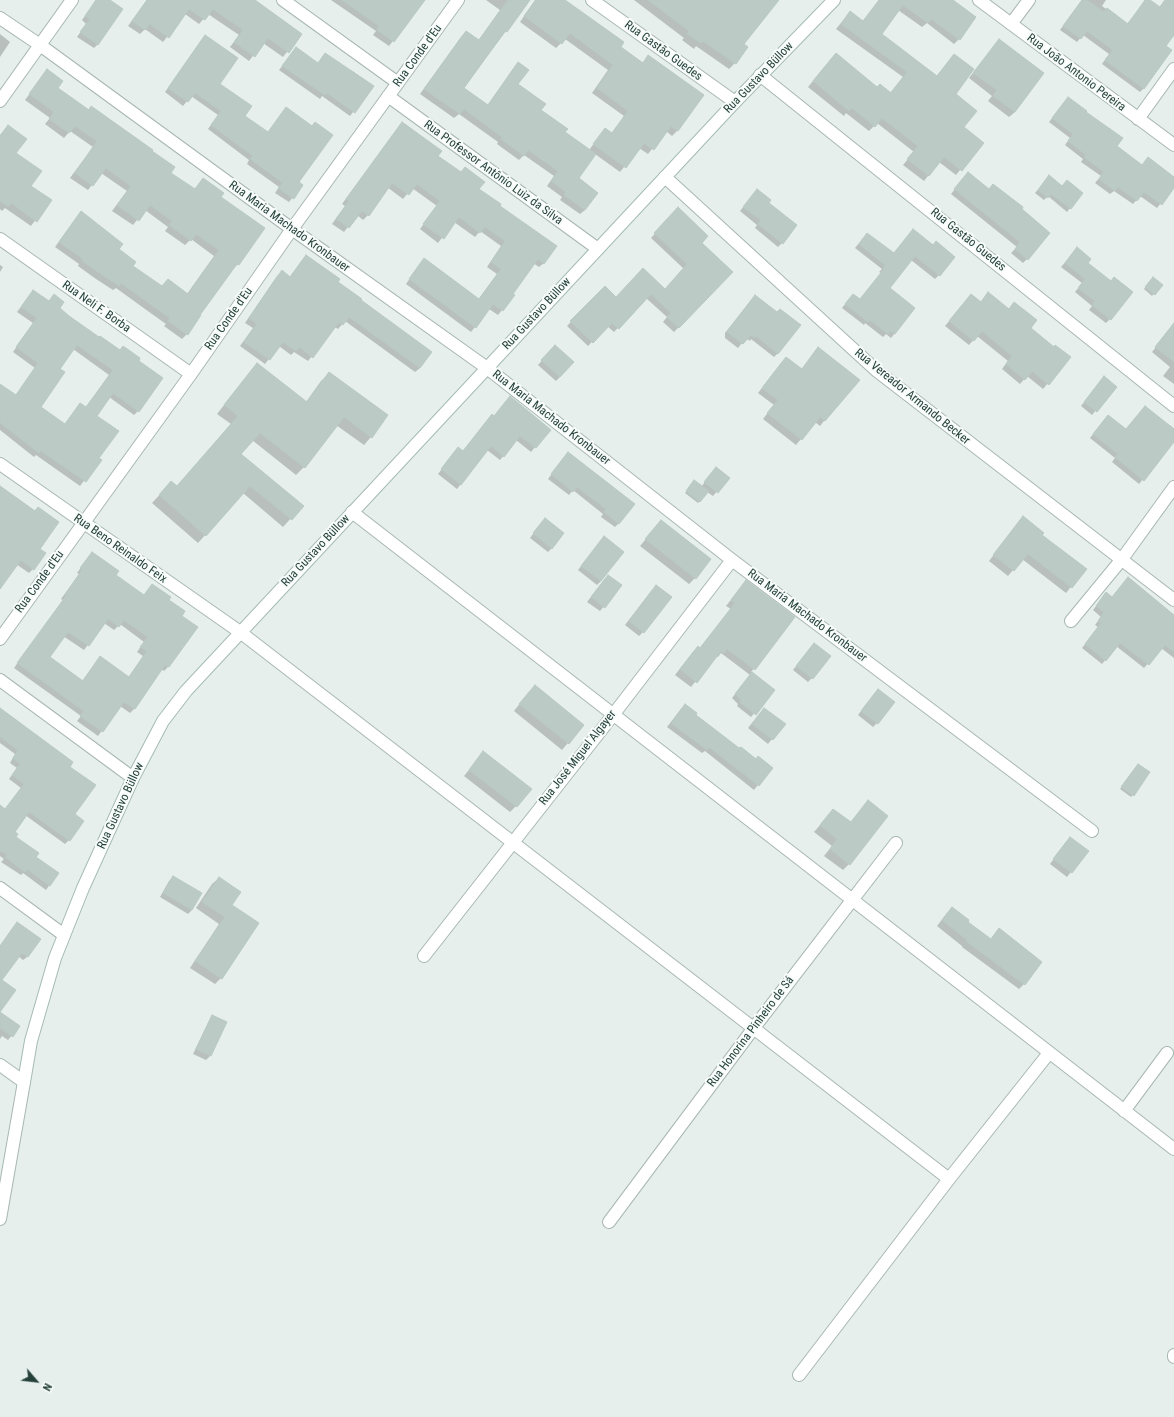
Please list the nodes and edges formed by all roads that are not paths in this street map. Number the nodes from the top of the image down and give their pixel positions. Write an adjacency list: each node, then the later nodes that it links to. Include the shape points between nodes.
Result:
1 (72, 0): 10 (street)
2 (283, 0): 13 (street)
3 (458, 0): 13 (street, Rua Conde d'Eu)
4 (592, 0): 16 (street, Rua Gastão Guedes)
5 (834, 0): 12 (street, Rua Gustavo Büllow)
6 (979, 0): 9 (street, Rua João Antonio Pereira)
7 (1029, 0): 9 (street)
8 (0, 18): 10 (street, Rua Maria Machado Kronbauer)
9 (1011, 24): 17 (street, Rua João Antonio Pereira)
10 (40, 45): 15 (street); 20 (street, Rua Maria Machado Kronbauer)
11 (1174, 69): 17 (street)
12 (760, 75): 16 (street, Rua Gustavo Büllow); 25 (street, Rua Gastão Guedes)
13 (398, 83): 14 (street, Rua Conde d'Eu)
14 (388, 96): 20 (street, Rua Conde d'Eu); 22 (street, Rua Professor Antônio Luiz da Silva)
15 (0, 101)
16 (735, 102): 19 (street, Rua Gustavo Büllow)
17 (1138, 119): 18 (street, Rua João Antonio Pereira)
18 (1174, 145)
19 (665, 177): 22 (street, Rua Gustavo Büllow); 30 (street, Rua Vereador Armando Becker, via 877,371)
20 (292, 229): 23 (street, Rua Maria Machado Kronbauer); 24 (street, Rua Conde d'Eu)
21 (0, 239): 24 (street, Rua Neli F. Borba)
22 (598, 249): 23 (street, Rua Gustavo Büllow)
23 (487, 368): 28 (street, Rua Gustavo Büllow); 31 (street, Rua Maria Machado Kronbauer)
24 (191, 374): 29 (street, Rua Conde d'Eu)
25 (1174, 406)
26 (0, 464): 29 (street, Rua Beno Reinaldo Feix)
27 (1174, 487): 30 (street)
28 (352, 512): 34 (street, Rua Gustavo Büllow); 37 (street)
29 (83, 523): 34 (street, Rua Beno Reinaldo Feix); 35 (street, Rua Conde d'Eu)
30 (1122, 559): 32 (street, Rua Vereador Armando Becker); 33 (street)
31 (732, 560): 37 (street, Rua José Miguel Algayer); 39 (street, Rua Maria Machado Kronbauer)
32 (1174, 600)
33 (1071, 621)
34 (240, 632): 38 (street, Rua Gustavo Büllow, via 163,720); 40 (street, Rua Beno Reinaldo Feix)
35 (0, 639)
36 (0, 680): 38 (street)
37 (613, 715): 40 (street, Rua José Miguel Algayer); 43 (street)
38 (133, 778): 44 (street, Rua Gustavo Büllow)
39 (1092, 831)
40 (512, 842): 45 (street, Rua José Miguel Algayer); 46 (street, Rua Beno Reinaldo Feix)
41 (896, 843): 43 (street, Rua Honorina Pinheiro de Sá)
42 (0, 888): 44 (street)
43 (852, 900): 46 (street, Rua Honorina Pinheiro de Sá); 47 (street)
44 (64, 935): 50 (street, Rua Gustavo Büllow, via 31,1041)
45 (424, 956)
46 (753, 1028): 53 (street, Rua Beno Reinaldo Feix); 55 (street, Rua Honorina Pinheiro de Sá)
47 (1049, 1053): 51 (street); 53 (street)
48 (1167, 1053): 51 (street)
49 (0, 1065): 50 (street)
50 (24, 1082): 54 (street, Rua Gustavo Büllow)
51 (1124, 1111): 52 (street)
52 (1174, 1149)
53 (949, 1179): 56 (street)
54 (0, 1219)
55 (609, 1222)
56 (799, 1375)

